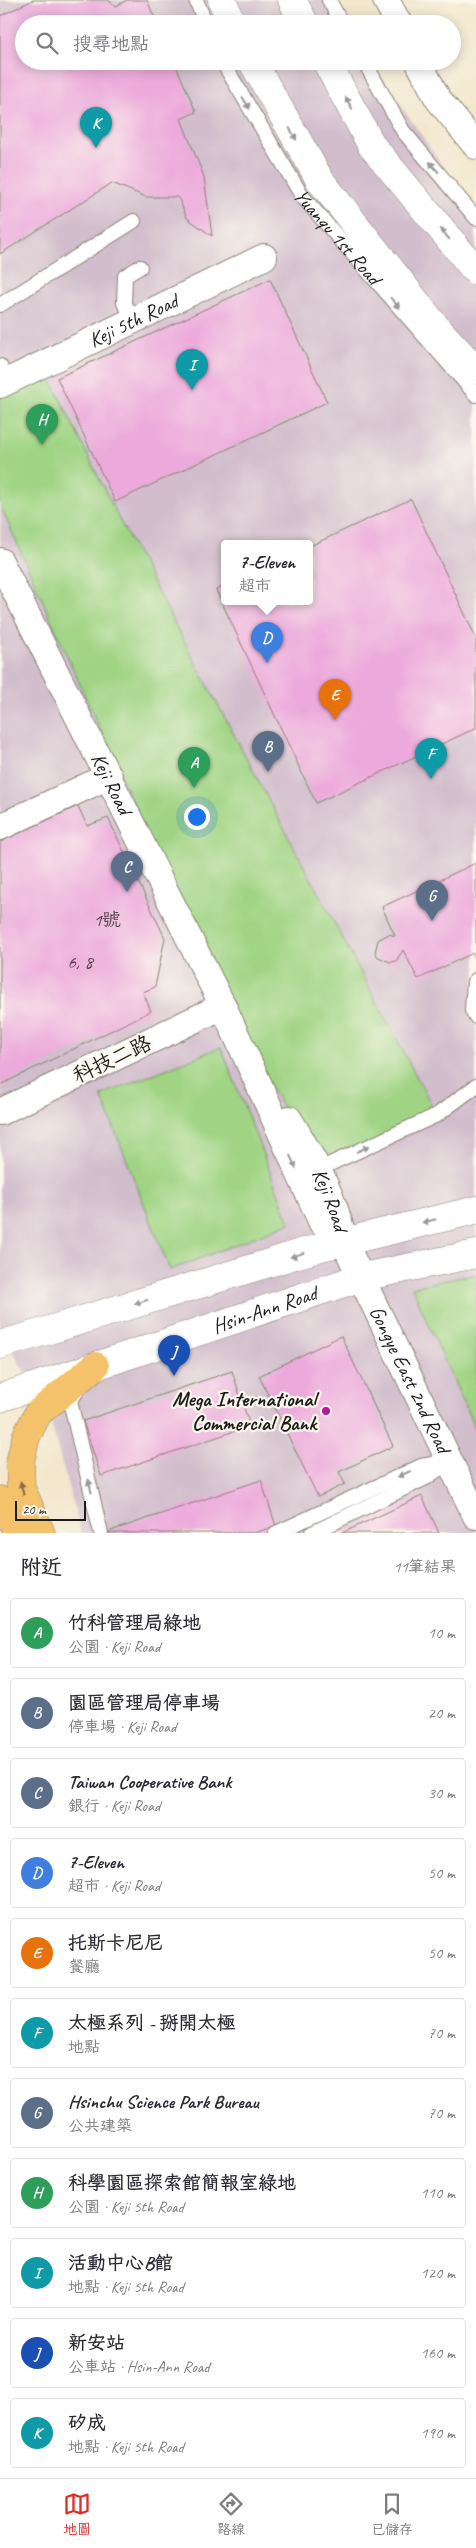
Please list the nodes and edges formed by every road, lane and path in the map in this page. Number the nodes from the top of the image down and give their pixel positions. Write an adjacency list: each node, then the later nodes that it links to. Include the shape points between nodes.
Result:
1 (196, 0): 6 (lane)
2 (222, 0): 7 (street)
3 (292, 0): 8 (street)
4 (329, 0): 9 (lane)
5 (386, 0): 10 (street)
6 (202, 15)
7 (228, 15)
8 (300, 15)
9 (337, 15)
10 (394, 15)
11 (227, 70): 26 (lane, Yuanqu 1st Road, one-way to 26, via 302,196)
12 (257, 70): 24 (street, Yuanqu 1st Road, one-way to 24, via 320,180 436,327)
13 (331, 70): 21 (street, one-way to 13, via 372,146)
14 (369, 70): 17 (lane, one-way to 14, via 404,131)
15 (423, 70): 16 (street, via 438,99)
16 (476, 146)
17 (476, 218)
18 (134, 221): 22 (lane)
19 (264, 257): 23 (street, Keji 5th Road)
20 (140, 267): 23 (lane, via 125,276 124,303)
21 (476, 271)
22 (0, 305)
23 (135, 320): 25 (street, Keji 5th Road)
24 (476, 370)
25 (2, 378)
26 (476, 395)
27 (0, 561): 28 (street, Keji Road)
28 (109, 776): 29 (street); 31 (street, Keji Road)
29 (0, 827)
30 (476, 980): 32 (lane, via 472,1010)
31 (223, 1006): 34 (street, 科技二路); 35 (street, Keji Road); 37 (street, Keji Road, one-way to 37, via 322,1224)
32 (476, 1017)
33 (476, 1086): 35 (lane, one-way to 33, via 437,1116)
34 (0, 1112)
35 (319, 1169): 37 (street, Keji Road, via 339,1217)
36 (476, 1210): 37 (street, Hsin-Ann Road, one-way to 37)
37 (344, 1242): 39 (street, Gongye East 2nd Road); 40 (street, Hsin-Ann Road, one-way to 40)
38 (476, 1254): 39 (street, Hsin-Ann Road)
39 (362, 1277): 41 (street, Hsin-Ann Road); 43 (street, Gongye East 2nd Road)
40 (0, 1345)
41 (95, 1366): 42 (street, Hsin-Ann Road); 47 (highway, one-way to 41, via 21,1488 20,1462 26,1437 38,1414); 48 (lane, one-way to 41, via 70,1401)
42 (0, 1398)
43 (450, 1461): 45 (street, Gongye East 2nd Road); 49 (lane, one-way to 49, via 421,1466); 50 (lane, via 426,1478)
44 (0, 1500): 46 (highway)
45 (476, 1516)
46 (19, 1533)
47 (41, 1533)
48 (101, 1533)
49 (276, 1533)
50 (312, 1533)

